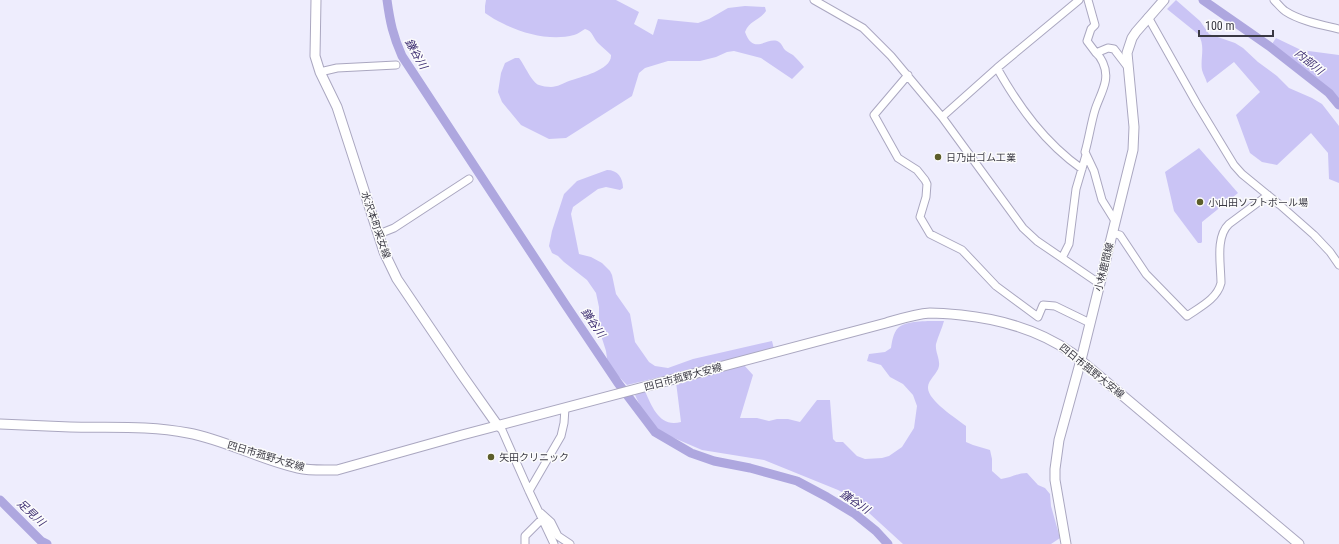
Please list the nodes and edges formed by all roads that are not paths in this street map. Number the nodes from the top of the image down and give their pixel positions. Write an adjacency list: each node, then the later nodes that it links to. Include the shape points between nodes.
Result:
1 (316, 0): 13 (main road, 水沢本町采女線, via 315,56)
2 (814, 0): 14 (street, via 863,28)
3 (1079, 0): 12 (street)
4 (1088, 0): 9 (street, via 1095,25 1087,41)
5 (1274, 0): 8 (street, via 1288,13)
6 (1161, 3): 7 (main road, 小林鹿間線)
7 (1148, 17): 11 (main road, 小林鹿間線, via 1132,38 1127,53); 19 (street, via 1226,154 1242,174)
8 (1339, 29)
9 (1096, 53): 11 (street, via 1108,48 1114,49); 16 (street, via 1106,68 1106,76 1102,95 1095,109)
10 (396, 64): 13 (street, via 337,68)
11 (1127, 66): 20 (main road, 小林鹿間線, via 1134,144)
12 (997, 68): 15 (street); 17 (street, via 1010,92 1049,141)
13 (320, 72): 22 (main road, 水沢本町采女線, via 337,107)
14 (908, 75): 15 (street); 26 (street, via 874,115 898,158 917,170 925,180 926,197 920,217 930,234 962,250 996,286 1038,317 1043,305 1055,306)
15 (942, 117): 23 (street, via 1023,228)
16 (1086, 155): 17 (street); 20 (street, via 1094,171 1102,200)
17 (1082, 169): 23 (street, via 1076,189 1069,244)
18 (469, 179): 22 (street, via 394,228)
19 (1268, 195): 21 (street, via 1224,229 1220,240 1220,288 1214,296 1187,316 1146,274 1120,235); 24 (street, via 1314,235)
20 (1115, 220): 21 (main road, 小林鹿間線)
21 (1112, 233): 25 (main road, 小林鹿間線)
22 (379, 234): 30 (main road, 水沢本町采女線, via 384,252 398,279)
23 (1062, 258): 25 (street)
24 (1339, 265)
25 (1100, 284): 26 (main road, 小林鹿間線)
26 (1090, 323): 27 (main road, 小林鹿間線)
27 (1081, 360): 28 (main road, 四日市菰野大安線, via 1060,344 1014,324 981,317 930,313); 37 (main road, 小林鹿間線, via 1059,440 1055,469); 38 (main road, 四日市菰野大安線)
28 (568, 407): 30 (main road, 四日市菰野大安線); 31 (street, via 561,436)
29 (0, 424): 30 (main road, 四日市菰野大安線, via 154,428 210,438 298,468 320,470 346,468)
30 (498, 426): 31 (street)
31 (529, 491): 32 (street)
32 (537, 508): 33 (street); 36 (street, via 551,522 558,536)
33 (542, 519): 34 (street, via 525,536); 35 (street)
34 (525, 544)
35 (554, 544)
36 (570, 544)
37 (1066, 544)
38 (1299, 544)

